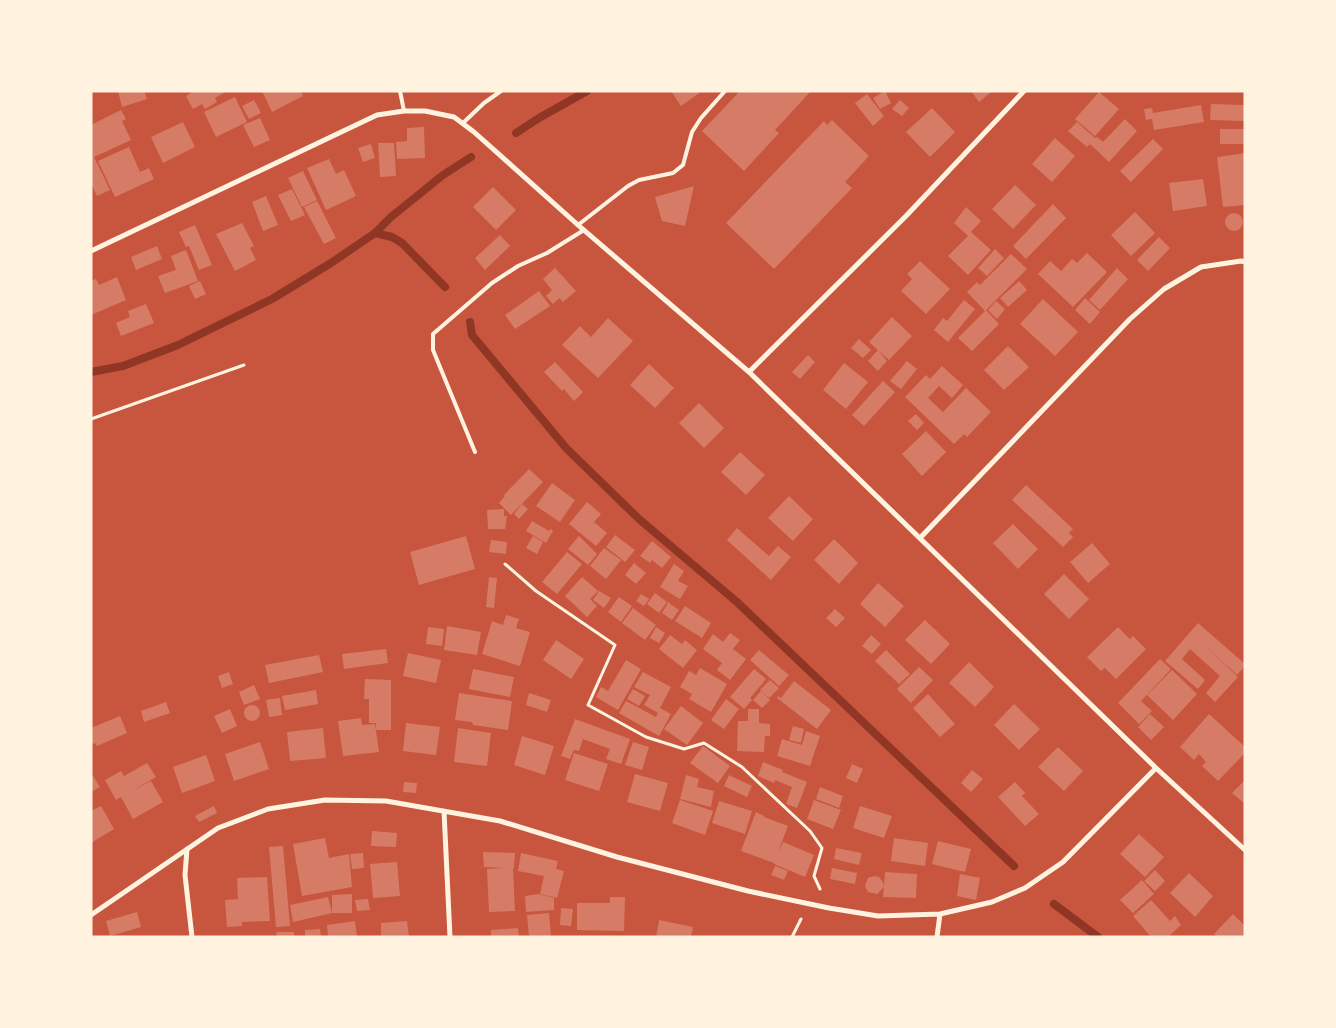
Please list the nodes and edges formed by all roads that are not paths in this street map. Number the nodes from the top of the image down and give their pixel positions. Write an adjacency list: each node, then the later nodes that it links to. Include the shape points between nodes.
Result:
1 (400, 91): 5 (lane)
2 (501, 91): 6 (lane)
3 (725, 91): 7 (lane, via 692,132 683,164 673,173 639,180 628,186)
4 (1024, 91): 11 (street, via 906,216)
5 (404, 111): 6 (street, via 425,111 454,117); 9 (street, via 368,119)
6 (463, 123): 7 (street)
7 (578, 225): 8 (street)
8 (584, 230): 11 (street); 12 (lane, via 492,283 433,334 433,350)
9 (91, 251)
10 (1245, 262): 13 (street, via 1201,267 1164,289 1124,326)
11 (749, 372): 13 (street)
12 (475, 452)
13 (920, 538): 14 (street)
14 (1156, 768): 17 (street); 18 (street, via 1063,862 1025,888 992,902)
15 (444, 811): 16 (street, via 386,801 325,800 268,810 218,828); 18 (street, via 500,821 617,858 829,908 878,916); 21 (street)
16 (187, 850): 19 (street); 20 (street, via 185,875)
17 (1245, 850)
18 (940, 914): 22 (street)
19 (91, 915)
20 (192, 937)
21 (450, 937)
22 (938, 937)

